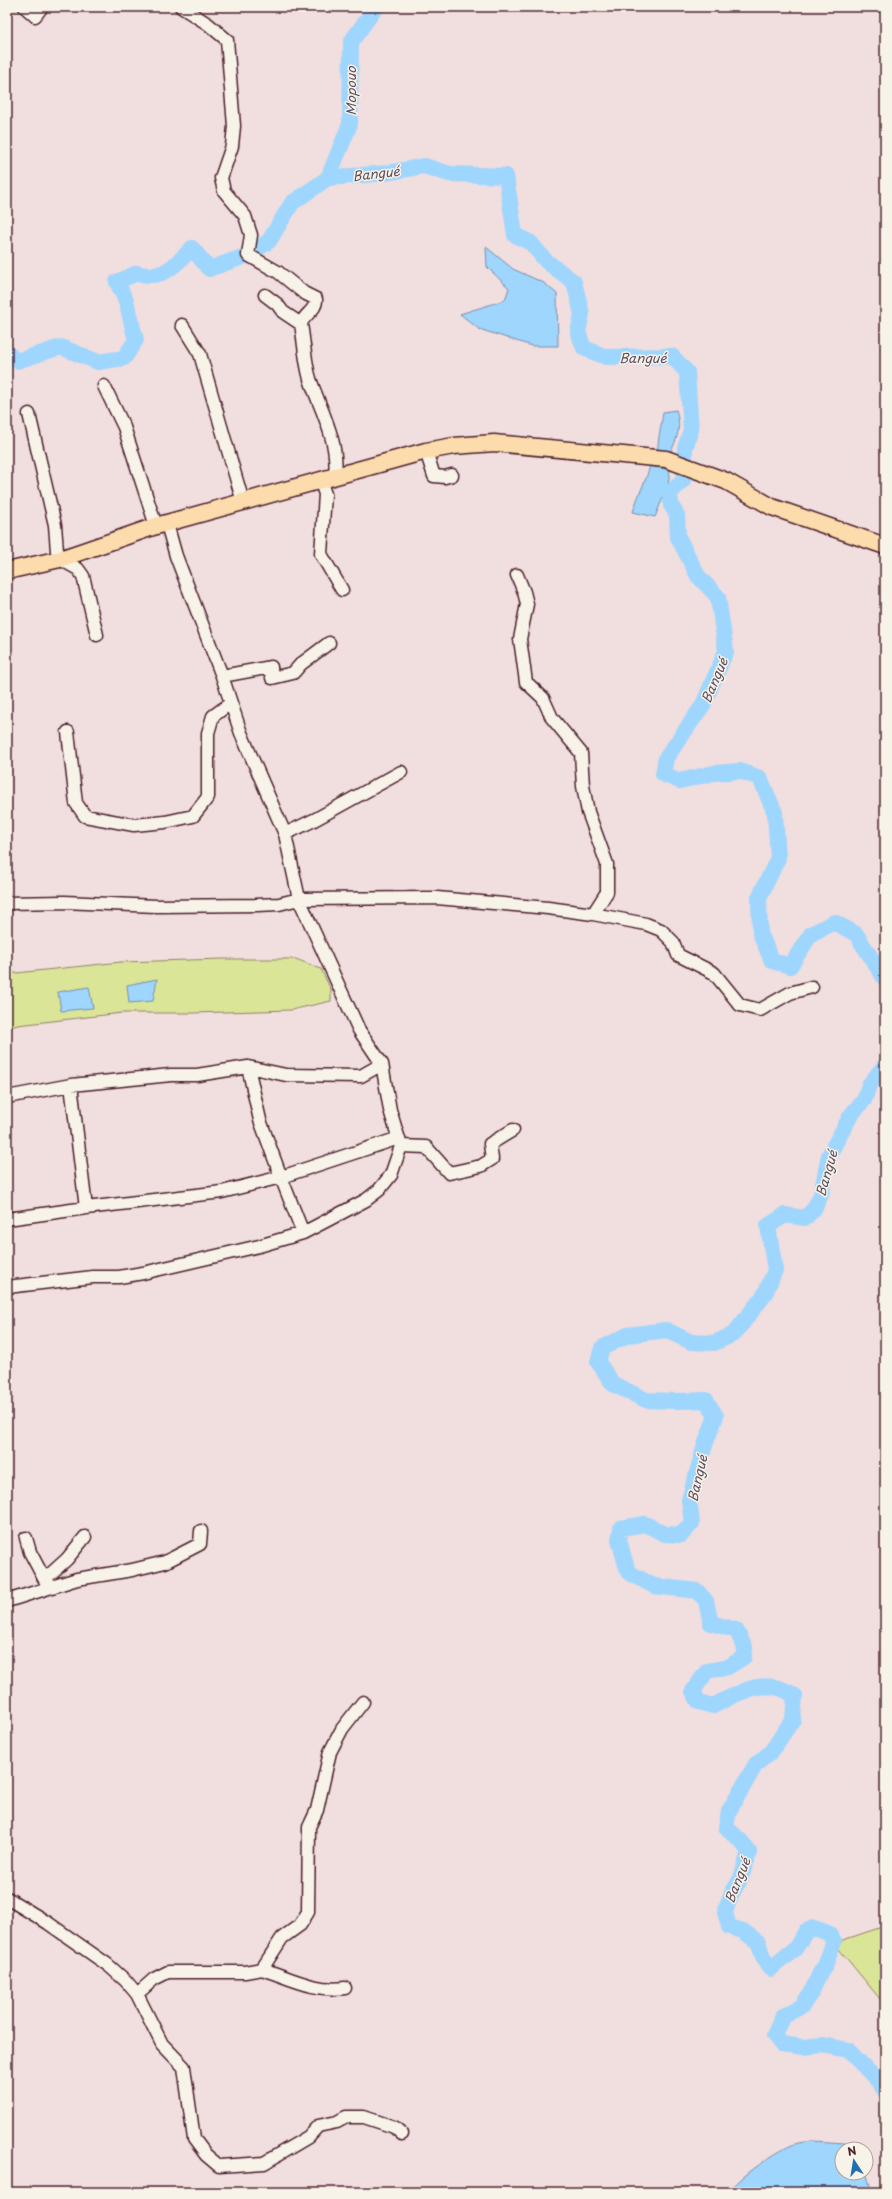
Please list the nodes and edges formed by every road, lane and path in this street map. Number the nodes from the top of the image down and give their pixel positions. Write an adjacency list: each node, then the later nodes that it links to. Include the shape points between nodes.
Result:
1 (25, 7): 2 (street, via 36,16)
2 (42, 7)
3 (181, 7): 5 (street, via 227,40 234,126 232,146 221,178 224,191 245,216 251,236 248,255 278,272 304,293 316,299 314,307 302,319)
4 (265, 295): 5 (street)
5 (301, 324): 11 (street, via 310,378 324,412 336,460)
6 (182, 325): 12 (street, via 200,354)
7 (104, 386): 13 (street, via 124,427)
8 (30, 414): 15 (street, via 55,524)
9 (426, 451): 10 (street, via 434,476); 11 (main road); 14 (main road, via 494,443 666,459 726,481 772,507)
10 (452, 475)
11 (328, 478): 12 (main road); 18 (street, via 321,554)
12 (243, 502): 13 (main road)
13 (161, 525): 15 (main road); 21 (street, via 176,556)
14 (885, 546)
15 (60, 559): 16 (main road); 19 (street, via 78,569 83,576)
16 (7, 571)
17 (517, 575): 28 (street, via 527,604 520,639 526,682 543,698 552,718 581,753 588,812 607,864 607,892)
18 (342, 590)
19 (97, 635)
20 (329, 643): 21 (street, via 301,664 294,673 272,678 271,667)
21 (222, 676): 22 (street)
22 (231, 703): 23 (street, via 213,716 208,733 208,797 194,816 165,822 134,825 85,816 76,803); 25 (street, via 241,733)
23 (68, 732)
24 (401, 772): 25 (street)
25 (285, 834): 26 (street)
26 (299, 899): 27 (street, via 279,904 242,905); 28 (street, via 437,898); 30 (street, via 360,1030)
27 (7, 903)
28 (592, 914): 29 (street, via 646,924 661,930 673,942 678,954 714,973 740,1005 760,1010 790,993)
29 (812, 987)
30 (382, 1064): 31 (street, via 361,1076 286,1074); 35 (street, via 390,1110)
31 (248, 1067): 32 (street, via 197,1075 171,1075); 36 (street, via 260,1120)
32 (71, 1085): 33 (street); 37 (street)
33 (7, 1096)
34 (513, 1130): 35 (street, via 490,1144 492,1159 481,1166 448,1173 426,1147)
35 (400, 1142): 36 (street); 39 (street, via 391,1175 379,1190 366,1200)
36 (281, 1177): 37 (street, via 222,1192); 39 (street)
37 (86, 1208): 38 (street)
38 (7, 1219)
39 (303, 1233): 40 (street, via 143,1273)
40 (7, 1287)
41 (201, 1531): 44 (street, via 200,1544 165,1562 132,1570)
42 (85, 1537): 44 (street)
43 (26, 1538): 44 (street, via 30,1552)
44 (47, 1583): 45 (street)
45 (7, 1601)
46 (363, 1702): 48 (street, via 342,1729 330,1752 317,1810 309,1828 308,1912 300,1925 282,1938)
47 (7, 1898): 50 (street, via 108,1965)
48 (262, 1969): 49 (street, via 310,1987 330,1990); 50 (street, via 244,1972 168,1972 154,1979)
49 (345, 1988)
50 (137, 1994): 51 (street, via 162,2044 184,2067 194,2139 206,2155 219,2166 264,2163 308,2137 318,2126 337,2122 346,2117 364,2117 394,2127)
51 (402, 2134)

